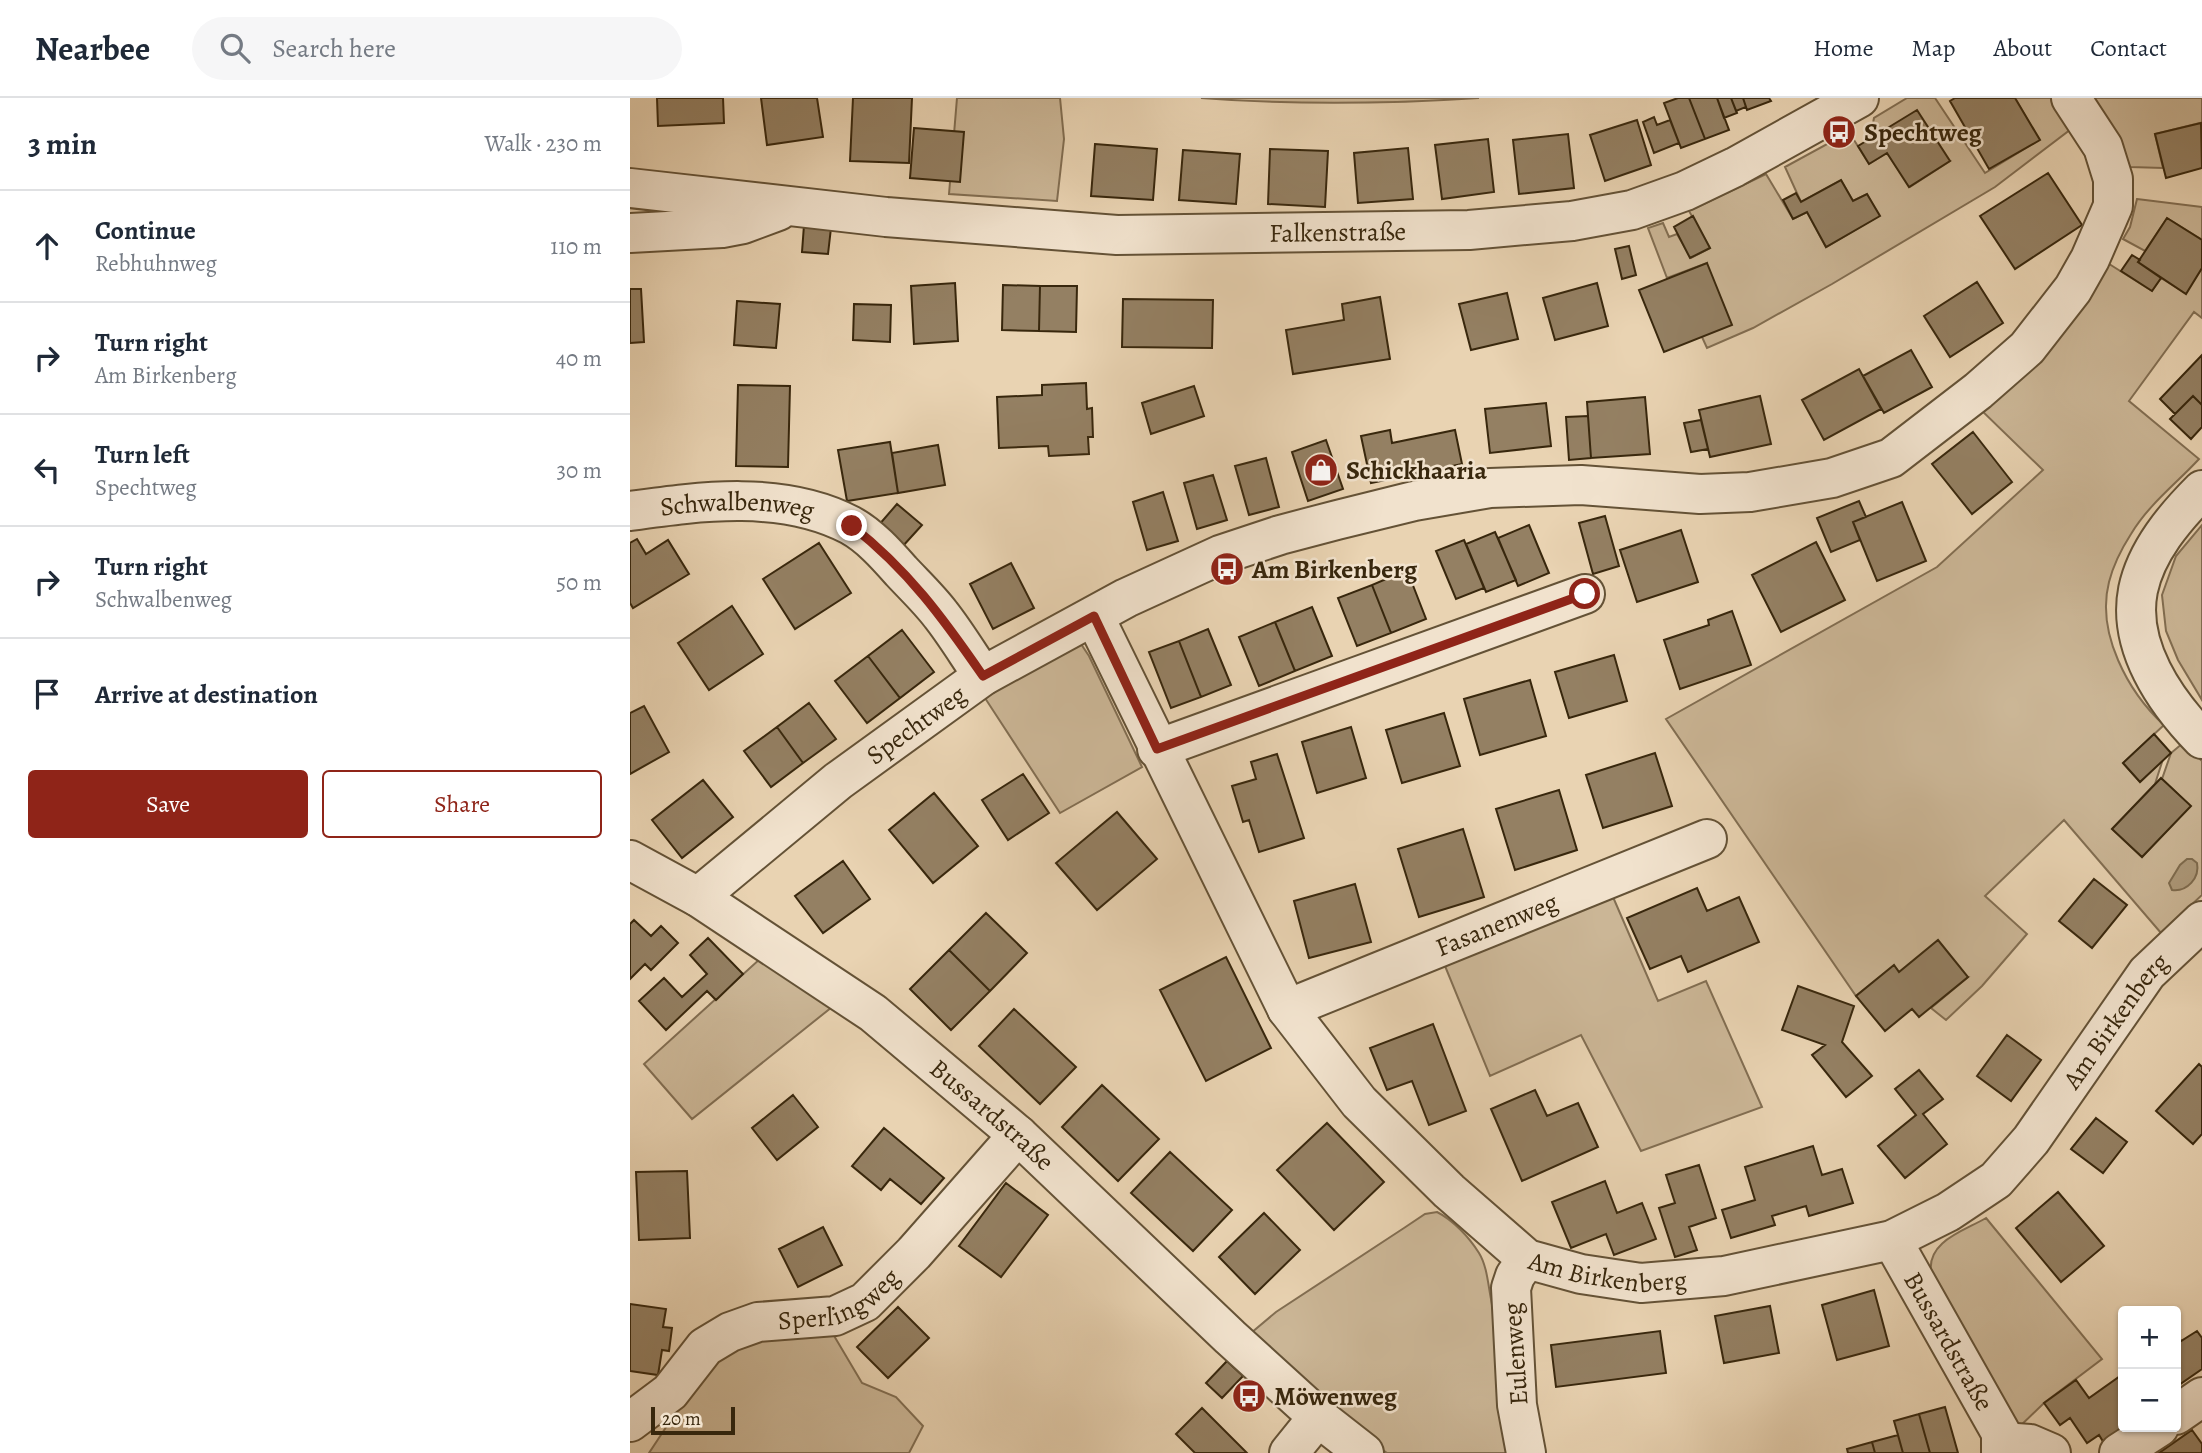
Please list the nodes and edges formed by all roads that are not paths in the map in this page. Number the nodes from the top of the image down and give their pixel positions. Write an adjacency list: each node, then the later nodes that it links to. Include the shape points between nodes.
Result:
1 (1858, 98): 4 (street, Falkenstraße, via 1685,191 1632,210 1572,221 1469,230 1117,234)
2 (2071, 98): 9 (street, Spechtweg, via 2103,147 2113,179 2113,206 2090,259 2027,348 1891,458 1832,478 1750,492 1700,494 1537,485 1414,501 1220,555)
3 (630, 188): 4 (street, Falkenstraße)
4 (790, 206): 5 (street, Falkenstraße, via 722,229)
5 (630, 233)
6 (2202, 490): 11 (street, via 2153,551 2138,589 2136,623 2162,691)
7 (630, 511): 10 (street, Schwalbenweg, via 684,504 779,504 817,511 852,526 883,551 940,614)
8 (1585, 594): 12 (street)
9 (1094, 616): 10 (street, Spechtweg); 12 (street, Am Birkenberg)
10 (983, 676): 15 (street, Spechtweg, via 838,781)
11 (2202, 739)
12 (1157, 749): 17 (street, Am Birkenberg)
13 (1707, 839): 17 (street, Fasanenweg)
14 (630, 860): 15 (street, Bussardstraße)
15 (698, 897): 18 (street, Bussardstraße, via 873,1013)
16 (2202, 922): 19 (street, Am Birkenberg, via 2147,973 2031,1140 1996,1180 1948,1212)
17 (1287, 1009): 20 (street, Am Birkenberg, via 1359,1102 1449,1191)
18 (1018, 1135): 23 (street, Bussardstraße); 24 (street, Sperlingweg, via 865,1301 835,1316 758,1322 730,1332 705,1347 670,1392)
19 (1892, 1240): 20 (street, Am Birkenberg, via 1724,1276 1641,1283 1581,1274); 26 (street, Bussardstraße, via 2001,1433)
20 (1527, 1259): 29 (street, Eulenweg, via 1511,1288 1517,1405)
21 (2202, 1397): 22 (street)
22 (2181, 1412)
23 (1318, 1417): 27 (street); 28 (street, Bussardstraße)
24 (630, 1422)
25 (2152, 1432): 31 (street)
26 (2001, 1448): 30 (street, Bussardstraße, via 2030,1444)
27 (1289, 1453)
28 (1364, 1453)
29 (1526, 1453)
30 (2051, 1453)
31 (2119, 1453)

